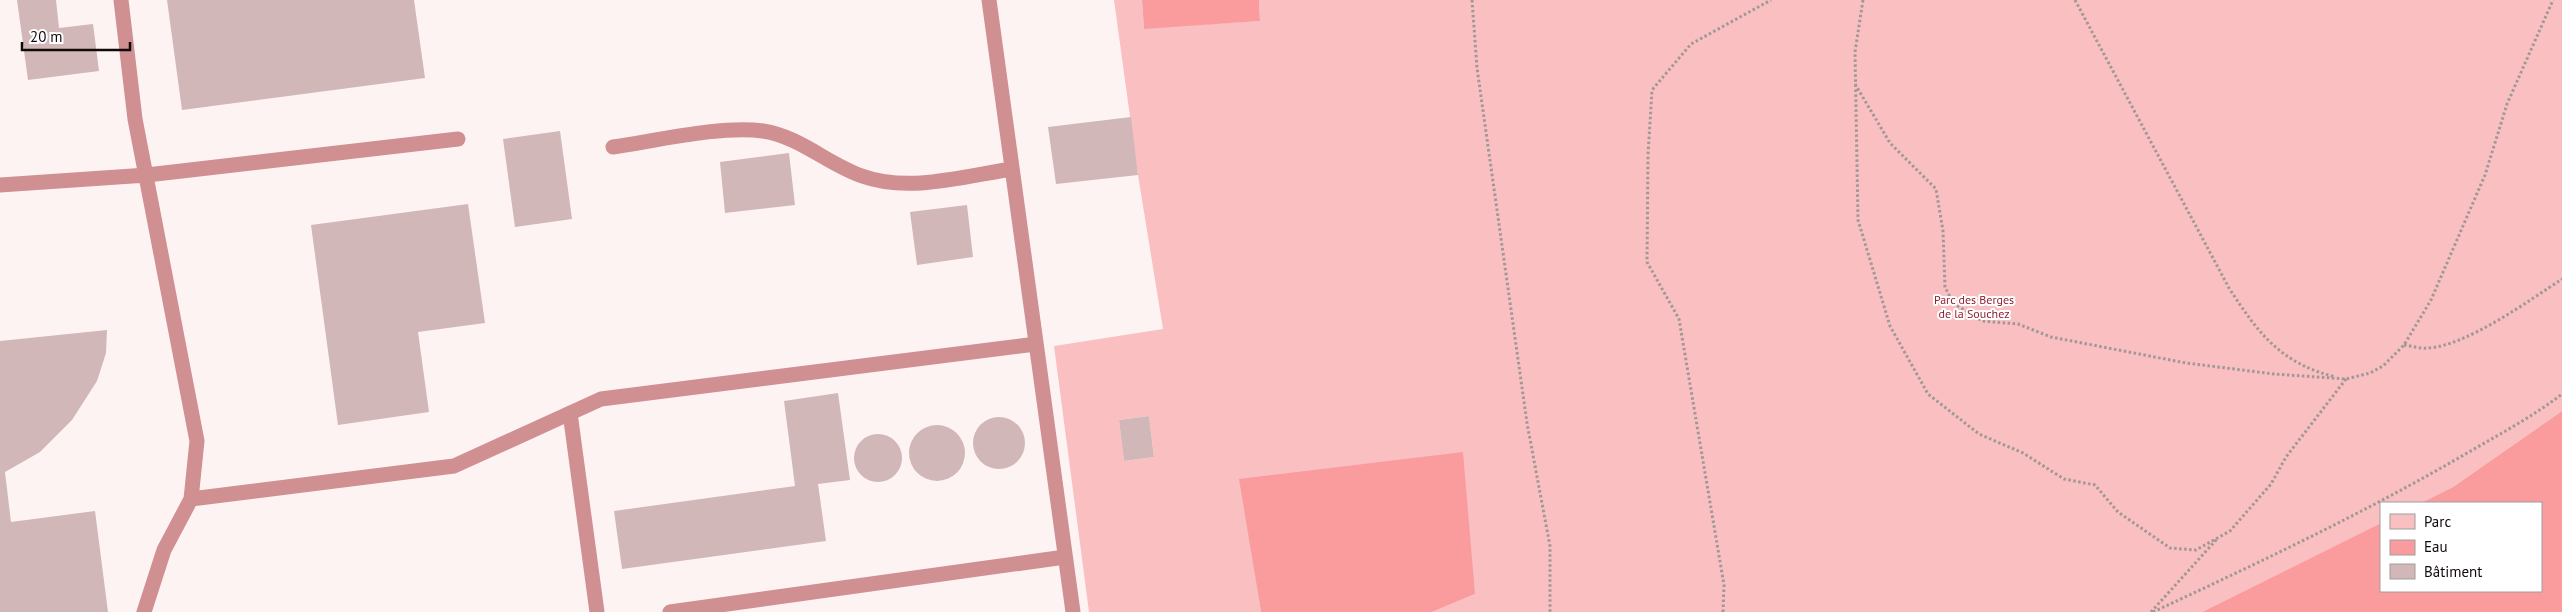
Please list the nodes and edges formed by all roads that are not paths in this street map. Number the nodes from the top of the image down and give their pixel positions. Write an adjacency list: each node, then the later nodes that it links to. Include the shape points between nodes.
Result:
1 (121, 0): 6 (lane, via 135,119)
2 (989, 0): 5 (lane)
3 (458, 138): 6 (lane)
4 (613, 147): 5 (lane, via 728,131 762,131 794,139 862,176 891,184)
5 (1012, 169): 8 (lane)
6 (147, 175): 7 (lane); 10 (lane, via 197,441)
7 (0, 185)
8 (1036, 344): 9 (lane, via 601,399); 11 (lane)
9 (570, 413): 10 (lane, via 454,466); 13 (lane)
10 (191, 499): 12 (lane, via 164,550)
11 (1066, 557): 14 (lane); 15 (lane)
12 (144, 612)
13 (597, 612)
14 (670, 612)
15 (1073, 612)

